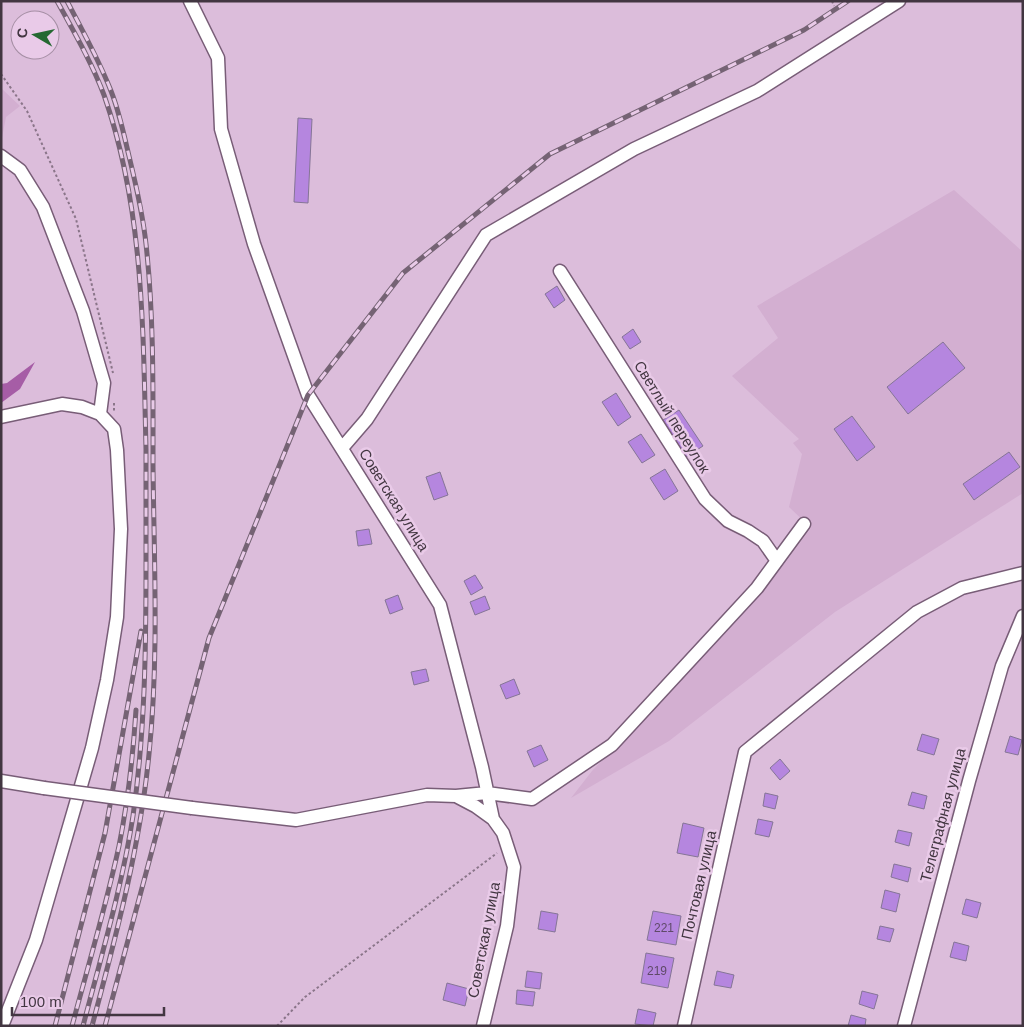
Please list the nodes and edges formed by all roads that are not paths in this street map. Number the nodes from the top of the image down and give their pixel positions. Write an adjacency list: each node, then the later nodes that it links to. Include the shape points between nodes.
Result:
1 (190, 1): 7 (street, Советская улица, via 218,58 221,129 254,244 308,395)
2 (899, 1): 7 (street, via 756,91 634,149 486,235 367,419)
3 (1, 156): 5 (street, via 20,170 43,207 82,311 104,382)
4 (560, 271): 9 (street, Светлый переулок, via 704,499 728,521 763,541)
5 (100, 414): 6 (street, via 62,404); 16 (street, via 114,429 121,529 116,617 107,680 92,748 36,940)
6 (1, 417)
7 (342, 448): 13 (street, Советская улица, via 440,605)
8 (804, 524): 9 (street)
9 (777, 560): 13 (street, via 757,588 612,746 532,799)
10 (1023, 573): 18 (street, Почтовая улица, via 962,588 917,612 745,752)
11 (1023, 616): 19 (street, Телеграфная улица, via 1002,666)
12 (1, 781): 14 (street, bridge, via 296,820 427,795)
13 (487, 793): 14 (street); 15 (street, Советская улица)
14 (456, 796): 15 (street)
15 (493, 819): 17 (street, Советская улица, via 503,833 514,867 507,926)
16 (2, 1026)
17 (483, 1026)
18 (684, 1026)
19 (904, 1026)

